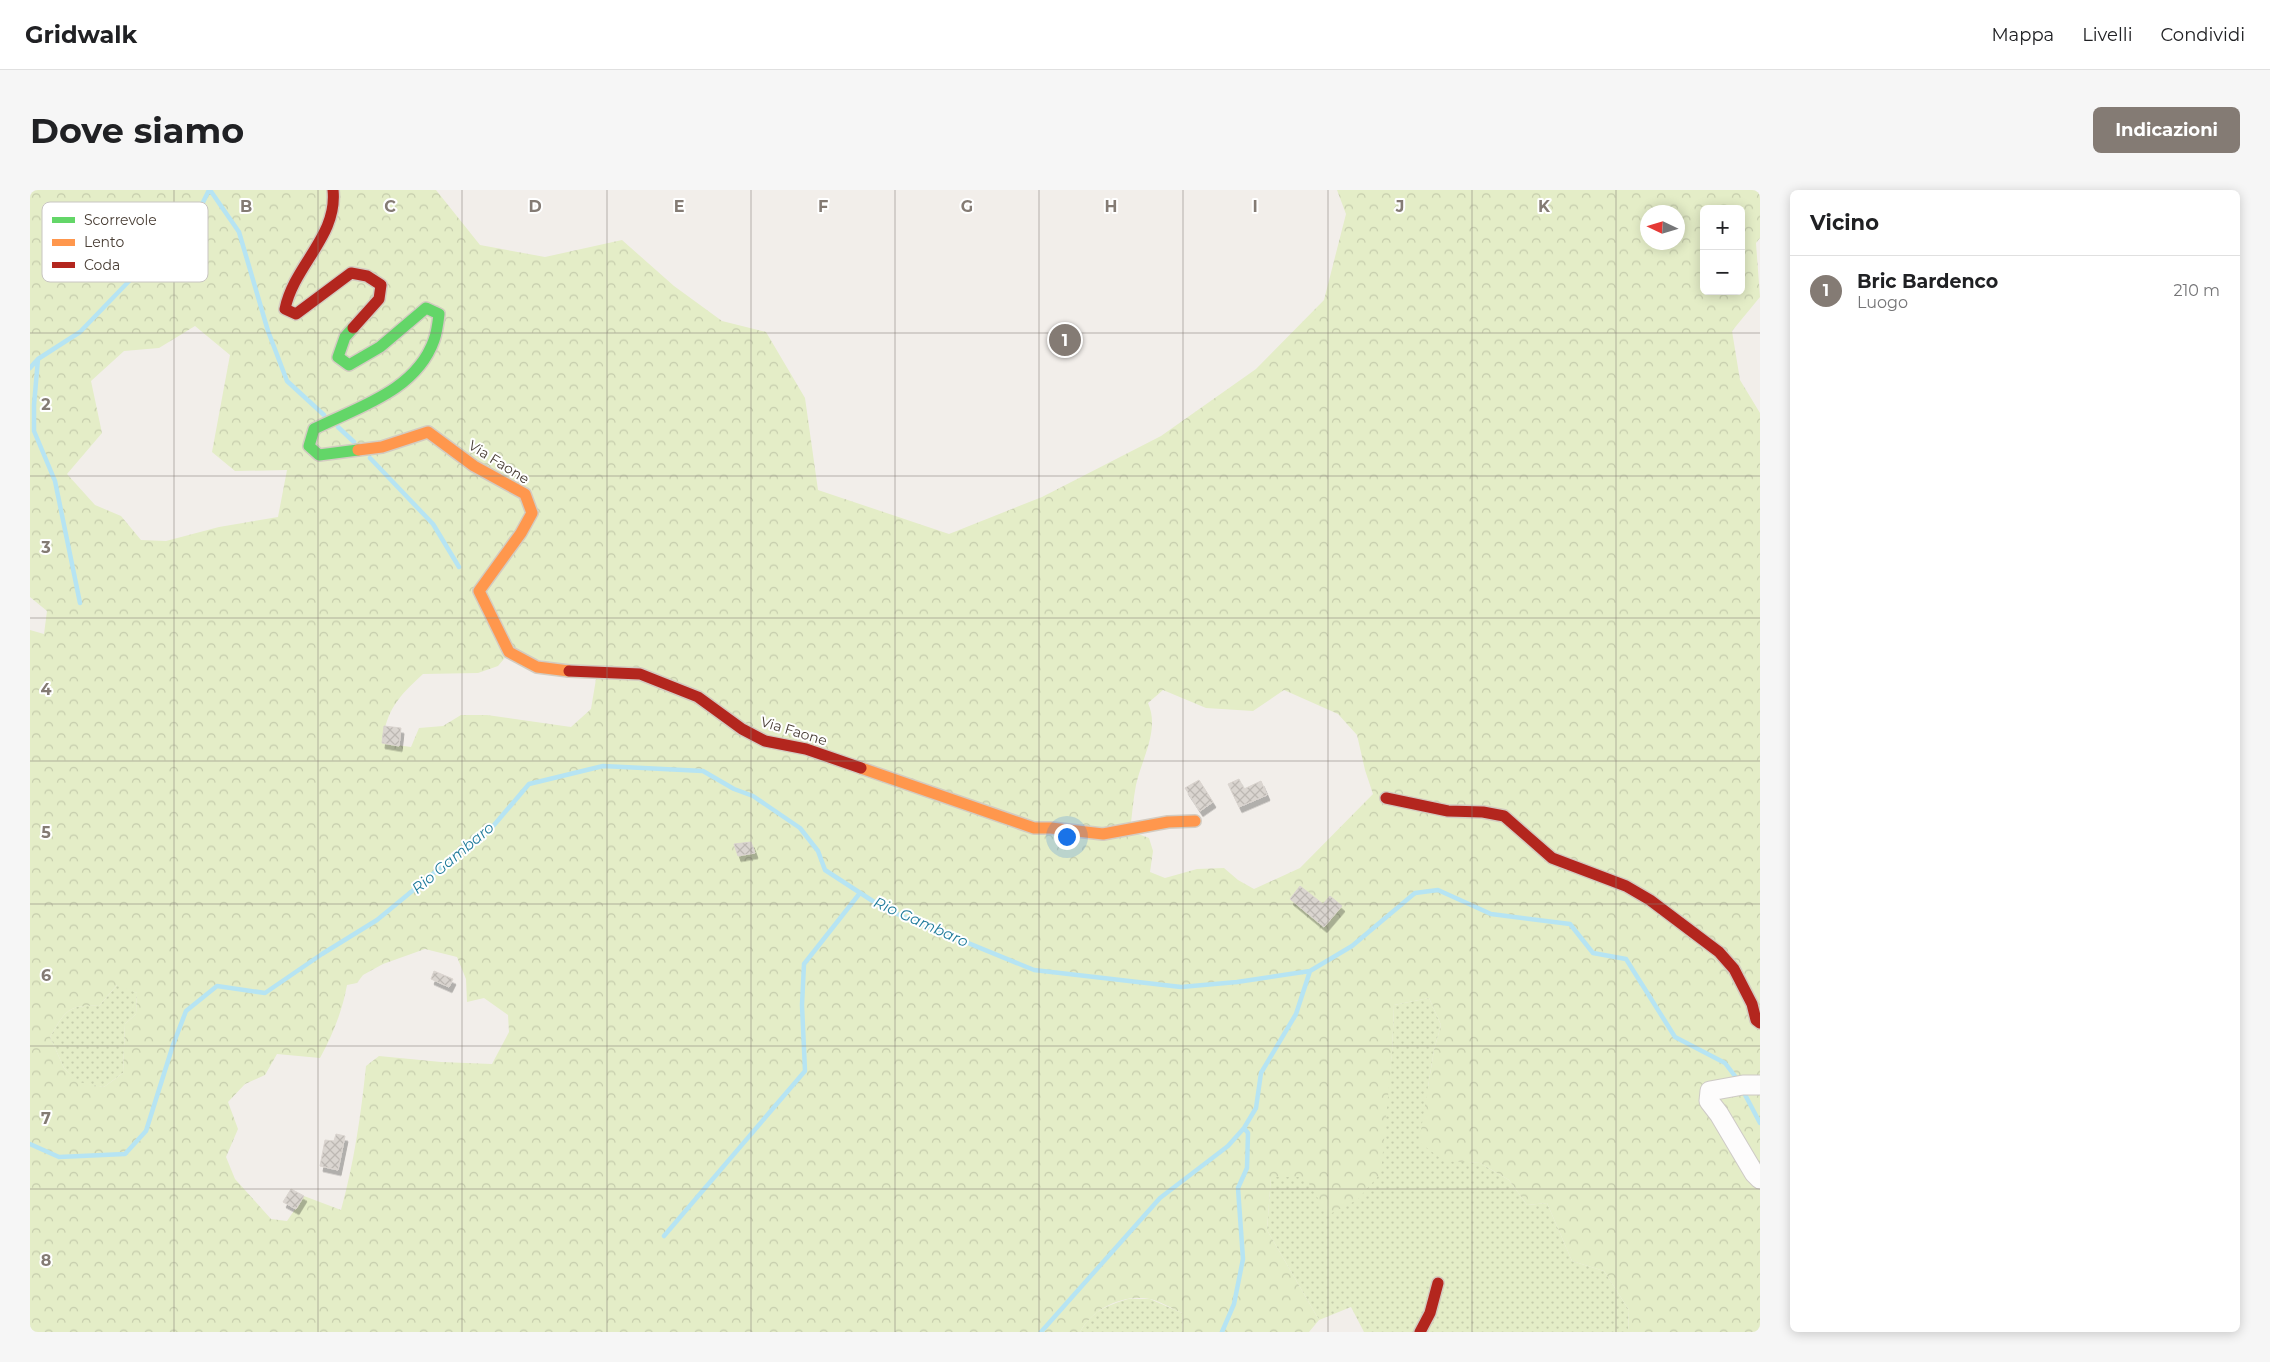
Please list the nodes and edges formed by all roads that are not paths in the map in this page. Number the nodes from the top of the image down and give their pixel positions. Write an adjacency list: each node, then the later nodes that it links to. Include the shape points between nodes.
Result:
1 (333, 190): 3 (street, Via Faone, via 332,218 286,296 285,309 296,314 351,273 366,276 381,285 379,299 346,337 340,350 338,356 349,364 364,358 394,337 426,308 439,314 438,331 434,346 400,387 314,430 309,446 320,455 382,447 428,432 474,466 525,494 532,513 527,525 490,571 479,591 509,652 537,667 640,674 698,697 742,730 765,741 806,749 1034,828 1050,826 1105,834 1163,823)
2 (1386, 798): 4 (street, via 1448,811 1504,816 1552,858 1626,886 1650,900 1719,952 1734,968)
3 (1195, 821)
4 (1760, 1023)
5 (1747, 1085): 6 (street, via 1710,1090 1709,1101)
6 (1760, 1179)
7 (1438, 1283): 8 (street, via 1430,1313)
8 (1420, 1332)

